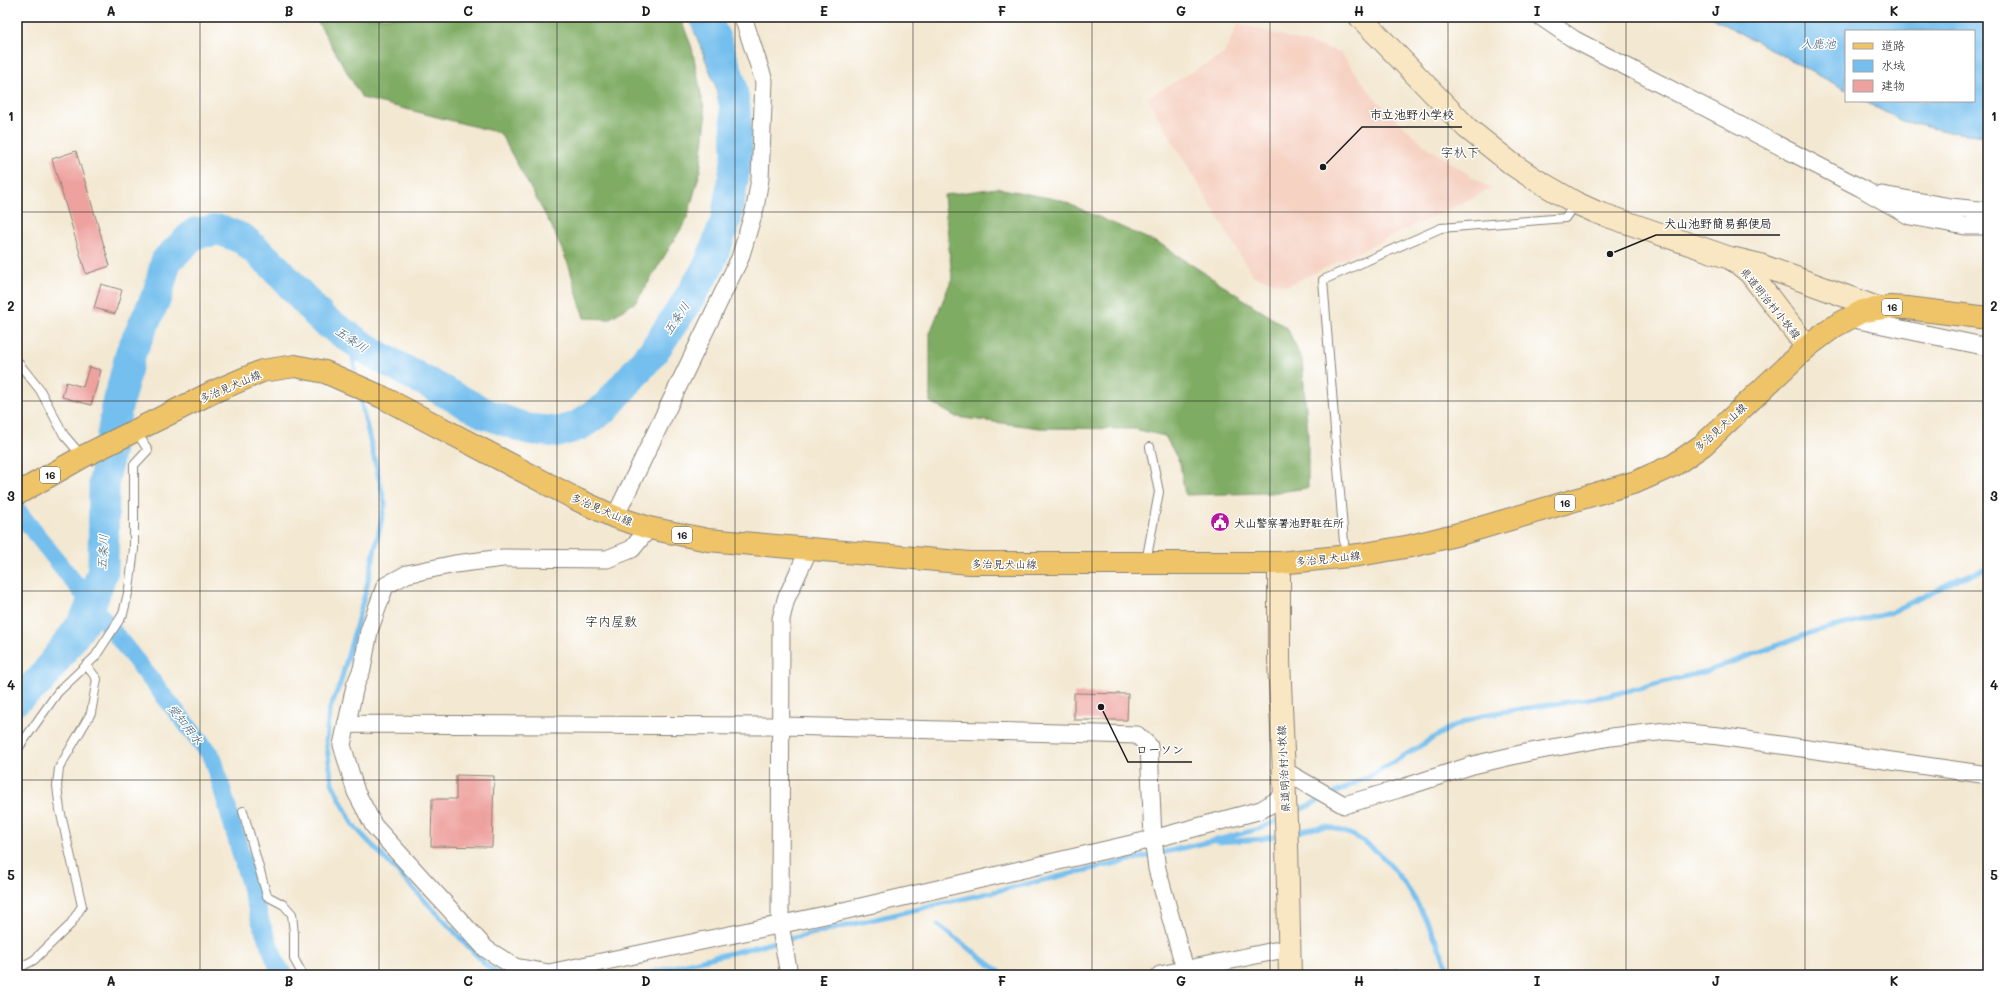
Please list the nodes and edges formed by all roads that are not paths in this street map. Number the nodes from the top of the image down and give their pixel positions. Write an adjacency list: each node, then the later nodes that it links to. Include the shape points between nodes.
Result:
1 (743, 17): 19 (street, via 764,81 760,179 755,208 740,258)
2 (1360, 17): 5 (main road, 県道明治村小牧線, via 1445,106 1482,140 1522,171)
3 (1541, 17): 4 (street, via 1575,40)
4 (1861, 188): 6 (street, via 1889,197); 7 (street, via 1910,216 1965,226)
5 (1576, 203): 8 (main road, 県道明治村小牧線); 22 (lane, via 1565,218 1441,228 1323,280)
6 (1988, 211)
7 (1988, 226)
8 (1730, 258): 9 (main road, via 1760,265); 12 (main road, 県道明治村小牧線, via 1750,273)
9 (1878, 308): 10 (main road, 多治見犬山線 / 16, via 1863,311); 11 (main road, 多治見犬山線 / 16, via 1907,308)
10 (1849, 318): 12 (main road, 多治見犬山線 / 16); 13 (street)
11 (1988, 318)
12 (1806, 347): 22 (main road, 多治見犬山線 / 16, via 1703,445 1674,465 1636,482 1463,532 1411,546)
13 (1988, 347)
14 (17, 361): 17 (lane, via 40,390 64,435)
15 (135, 430): 17 (main road, 多治見犬山線 / 16); 19 (main road, 多治見犬山線 / 16, via 262,371 295,366 325,372 382,397); 25 (lane, via 148,450 134,465 134,549 129,589 123,614 95,657)
16 (1150, 447): 23 (lane, via 1159,492)
17 (83, 457): 18 (main road, 多治見犬山線 / 16)
18 (17, 494)
19 (615, 517): 20 (main road, 多治見犬山線 / 16)
20 (649, 528): 21 (main road, 多治見犬山線 / 16, via 708,540); 26 (street, via 632,549 608,559 503,558 407,574 385,586 369,631 362,669)
21 (808, 549): 23 (main road, 多治見犬山線 / 16, via 970,563); 27 (street, via 786,599 781,619)
22 (1345, 556): 24 (main road, 多治見犬山線 / 16)
23 (1146, 563): 24 (main road, 多治見犬山線 / 16)
24 (1279, 563): 29 (main road, 県道明治村小牧線)
25 (86, 665): 28 (lane, via 58,692); 36 (lane, via 97,679 91,713 59,768 57,786 82,906 70,925 34,960)
26 (346, 724): 27 (street); 34 (street, via 342,746 356,792 374,826 486,949 515,967 549,973)
27 (782, 726): 33 (street, via 1137,735 1149,746); 34 (street)
28 (17, 750)
29 (1283, 770): 30 (street, via 1344,804 1473,765 1525,753 1611,737 1667,731 1719,736); 31 (main road, 県道明治村小牧線)
30 (1988, 775)
31 (1285, 800): 33 (street, via 1261,810); 35 (main road, 県道明治村小牧線)
32 (243, 811): 38 (lane, via 267,896 284,905 292,914 294,959)
33 (1153, 841): 34 (street); 37 (street, via 1156,866)
34 (781, 926): 39 (street)
35 (1289, 948): 37 (street); 41 (main road, 県道明治村小牧線)
36 (17, 969)
37 (1185, 969): 40 (street)
38 (303, 975)
39 (789, 975)
40 (1160, 975)
41 (1290, 975)

